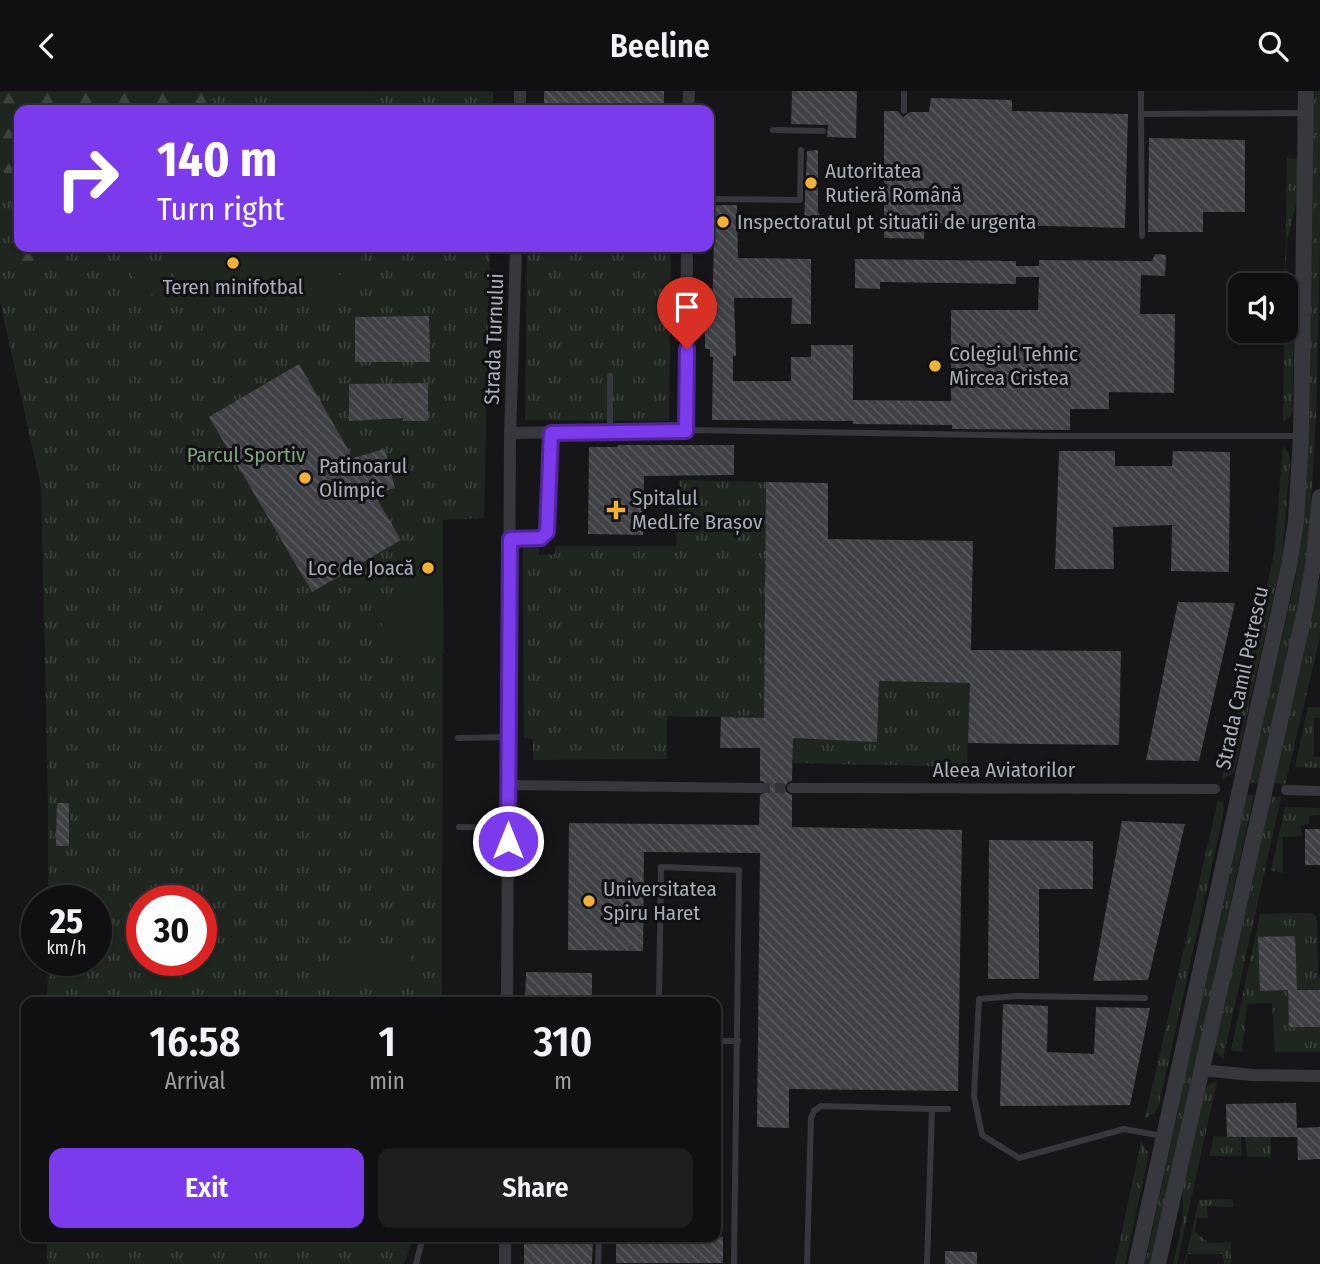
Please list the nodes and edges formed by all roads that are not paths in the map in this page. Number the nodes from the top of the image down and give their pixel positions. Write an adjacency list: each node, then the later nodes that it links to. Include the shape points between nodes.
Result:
1 (904, 91): 4 (lane)
2 (1141, 91): 6 (lane)
3 (1307, 91): 5 (street, Strada Camil Petrescu)
4 (904, 111)
5 (1306, 113): 6 (lane); 19 (street, Strada Camil Petrescu)
6 (1141, 114): 11 (lane)
7 (773, 131): 8 (lane)
8 (823, 131)
9 (801, 150): 10 (lane, via 800,200)
10 (714, 199)
11 (1142, 236)
12 (516, 252): 17 (street, Strada Turnului)
13 (687, 252): 15 (street)
14 (610, 376): 16 (lane)
15 (686, 431): 16 (street, Strada Turnului); 19 (lane)
16 (610, 432): 18 (street, Strada Turnului)
17 (510, 433): 18 (street, Strada Turnului); 21 (street, Strada Turnului)
18 (551, 433): 21 (lane, via 547,532 541,538)
19 (1301, 436): 42 (street, Strada Camil Petrescu, via 1289,566)
20 (1320, 497): 22 (street)
21 (510, 539): 23 (street, Strada Turnului)
22 (1317, 566): 38 (street)
23 (509, 737): 24 (lane); 25 (street, Strada Turnului)
24 (458, 738)
25 (508, 785): 26 (street); 32 (street, Strada Turnului)
26 (760, 788)
27 (792, 788): 28 (street, Aleea Aviatorilor)
28 (1215, 789)
29 (1286, 790): 30 (street)
30 (1320, 791)
31 (458, 828): 32 (lane)
32 (508, 828): 33 (street, Strada Turnului)
33 (507, 997)
34 (659, 997): 37 (lane, via 662,867 739,870)
35 (1145, 998): 42 (lane, via 979,999 974,1096 982,1135 1019,1158 1124,1129)
36 (721, 1041): 37 (lane)
37 (738, 1041): 49 (lane)
38 (1201, 1070): 39 (street); 53 (street)
39 (1320, 1076)
40 (932, 1109): 41 (lane); 50 (lane, via 821,1105 814,1111); 51 (lane)
41 (948, 1109)
42 (1162, 1136): 52 (street, Strada Camil Petrescu)
43 (423, 1242): 46 (lane)
44 (505, 1242): 47 (street)
45 (599, 1242): 48 (lane)
46 (416, 1264)
47 (505, 1264)
48 (598, 1264)
49 (734, 1264)
50 (807, 1264)
51 (927, 1264)
52 (1136, 1264)
53 (1158, 1264)

